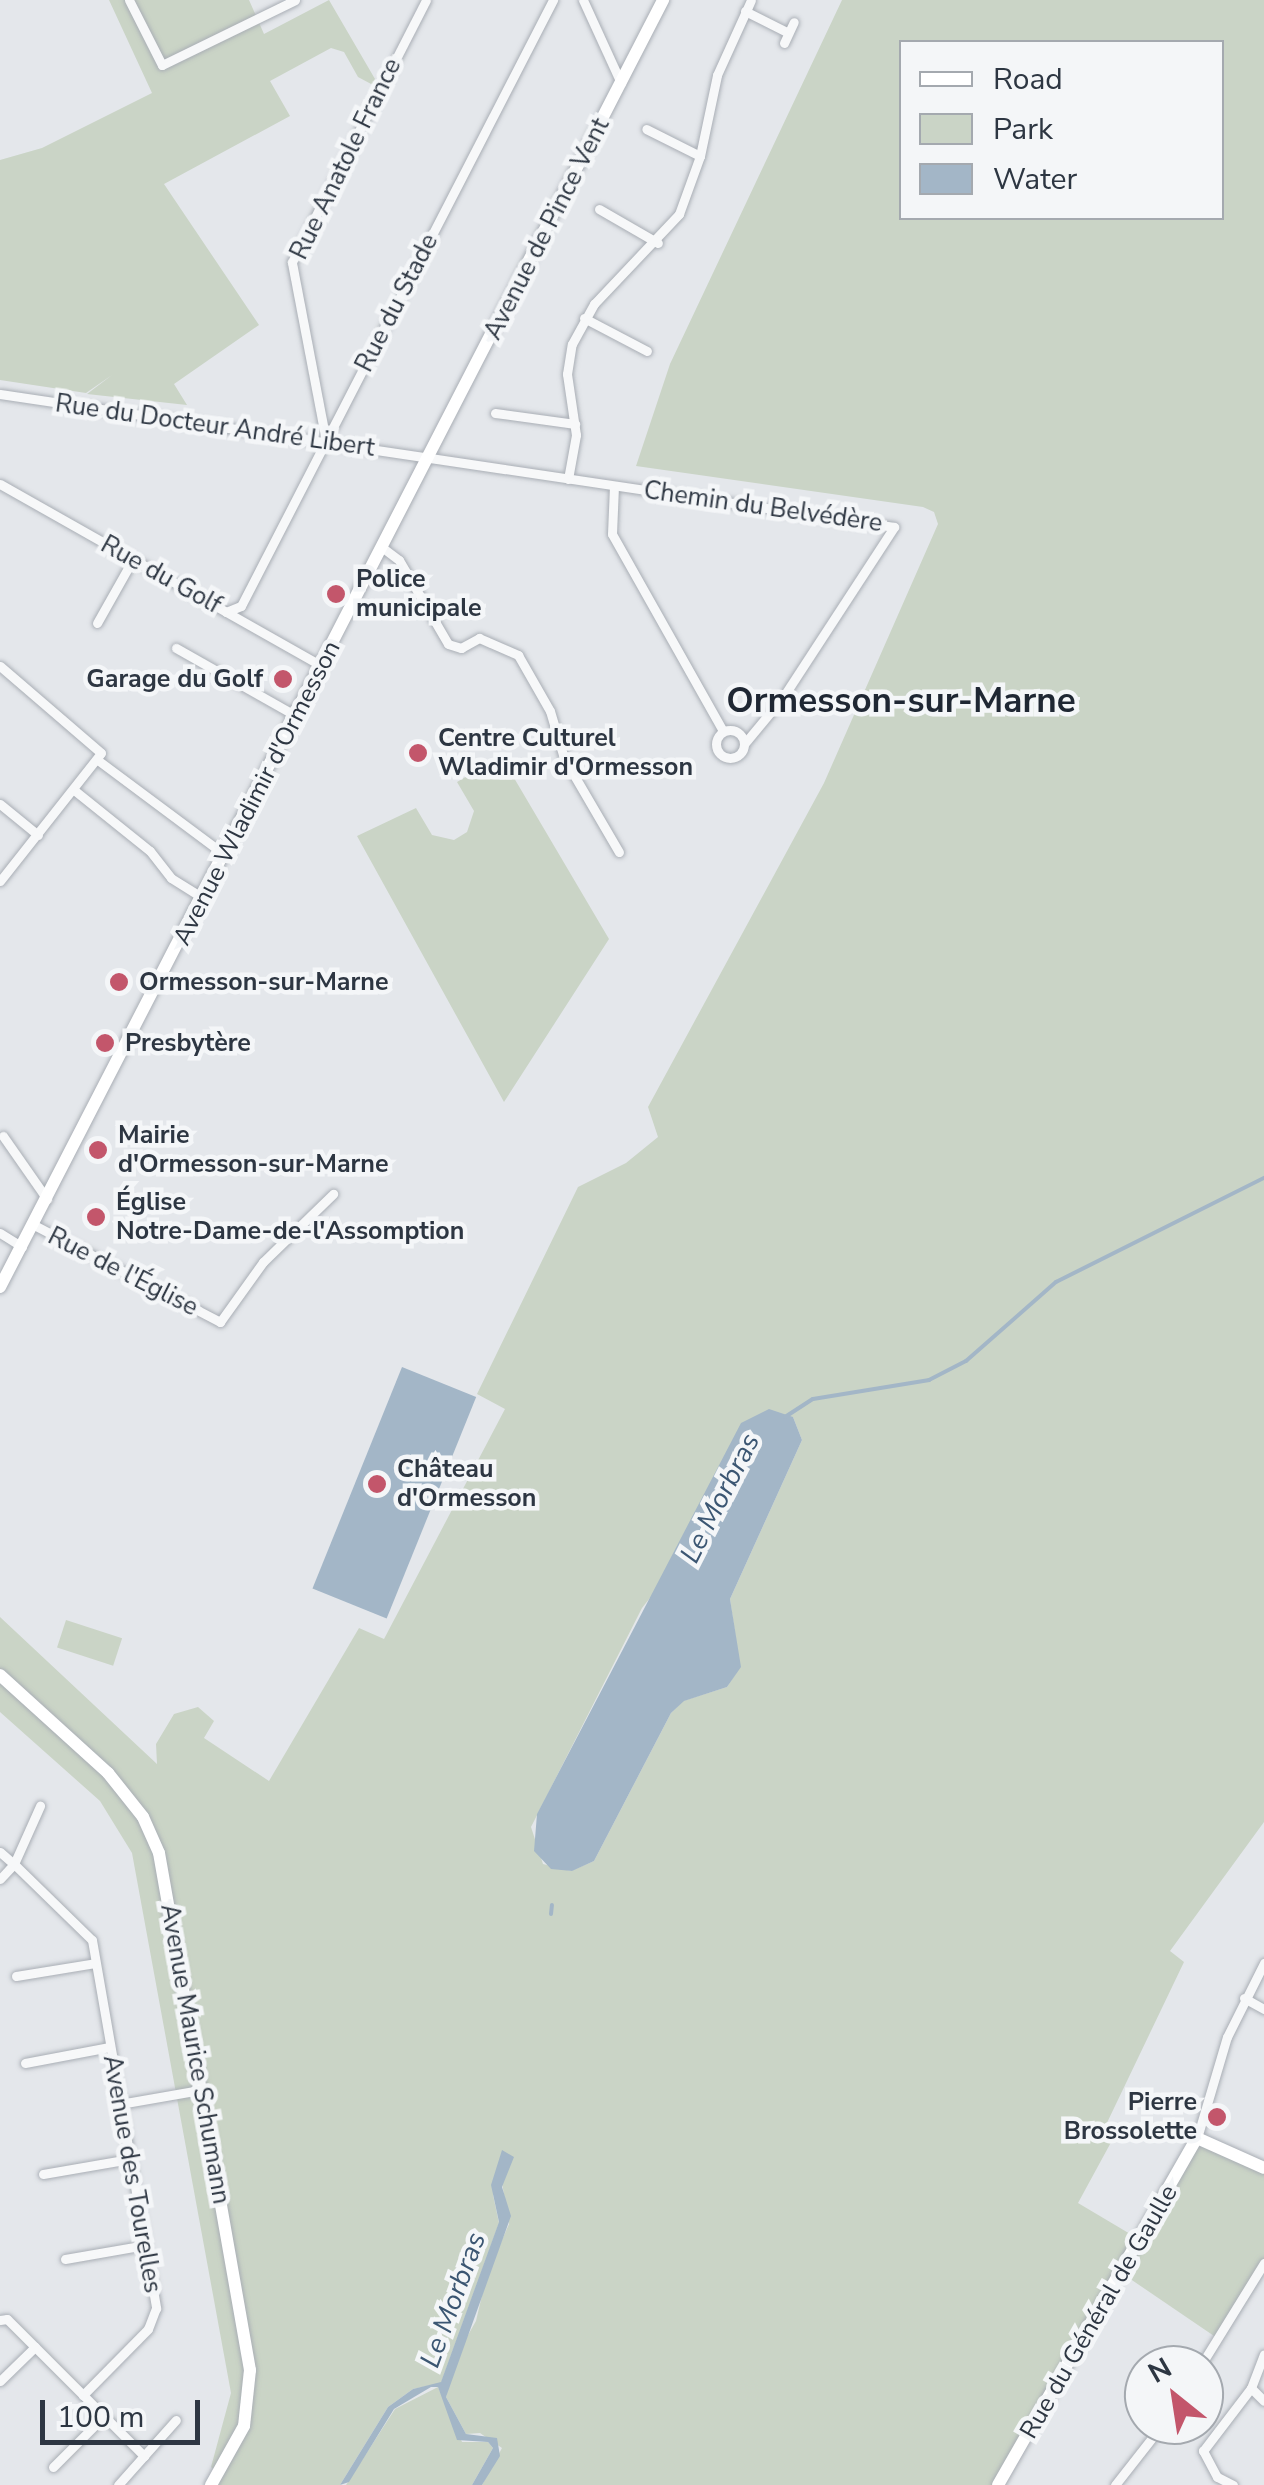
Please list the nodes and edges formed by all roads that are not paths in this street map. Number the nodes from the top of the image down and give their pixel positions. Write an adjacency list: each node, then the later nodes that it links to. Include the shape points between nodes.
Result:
1 (130, 0): 2 (street, via 162,65)
2 (295, 0)
3 (426, 0): 20 (street, Rue Anatole France, via 292,262)
4 (553, 0): 20 (street, Rue du Stade)
5 (583, 0): 10 (street)
6 (663, 0): 10 (main road, Avenue de Pince Vent)
7 (751, 0): 8 (street)
8 (745, 10): 9 (street, via 784,37); 12 (street, via 718,75)
9 (794, 22)
10 (621, 83): 21 (main road, Avenue de Pince Vent)
11 (646, 129): 12 (street)
12 (700, 156): 14 (street, via 679,214)
13 (599, 209): 14 (street)
14 (658, 243): 15 (street)
15 (584, 318): 16 (street); 19 (street, via 568,374)
16 (647, 351)
17 (0, 394): 20 (street, Rue du Docteur André Libert)
18 (495, 412): 19 (street)
19 (575, 424): 22 (street)
20 (326, 442): 21 (street, Rue du Docteur André Libert); 27 (street, Rue du Stade)
21 (430, 457): 22 (street, Chemin du Belvédère); 25 (main road, Avenue Wladimir d'Ormesson)
22 (568, 479): 24 (street, Chemin du Belvédère)
23 (0, 484): 26 (street, Rue du Golf)
24 (614, 486): 35 (street, via 612,534); 36 (street, Chemin du Belvédère, via 894,526 783,697)
25 (383, 548): 33 (main road, Avenue Wladimir d'Ormesson); 41 (street, via 399,560 448,644 461,648 480,638 518,655 550,711 564,758)
26 (133, 560): 28 (street, Rue du Golf); 30 (street)
27 (241, 606): 28 (street); 29 (street)
28 (226, 612): 29 (street, Rue du Golf)
29 (245, 622): 33 (street, Rue du Golf)
30 (96, 623)
31 (176, 648): 34 (street)
32 (0, 666): 37 (street, via 97,744)
33 (322, 666): 34 (main road, Avenue Wladimir d'Ormesson)
34 (296, 716): 42 (main road, Avenue Wladimir d'Ormesson)
35 (723, 731): 36 (street, via 738,731); 36 (street, via 716,740 720,754 735,758)
36 (745, 743)
37 (99, 761): 38 (street); 42 (street)
38 (74, 790): 40 (street); 44 (street, via 150,850 171,878)
39 (0, 804): 40 (street)
40 (38, 836): 43 (street)
41 (619, 852)
42 (225, 855): 44 (main road, Avenue Wladimir d'Ormesson)
43 (0, 881)
44 (203, 898): 47 (main road, Avenue Wladimir d'Ormesson)
45 (3, 1136): 47 (street)
46 (333, 1194): 48 (street, Rue de l'Église, via 264,1262 220,1322)
47 (47, 1199): 48 (main road, Avenue Wladimir d'Ormesson)
48 (34, 1225): 50 (main road, Avenue Wladimir d'Ormesson)
49 (0, 1233): 50 (street)
50 (22, 1247): 51 (main road, Avenue Wladimir d'Ormesson)
51 (0, 1287)
52 (0, 1675): 64 (main road, Avenue Maurice Schumann, via 108,1773 152,1832)
53 (40, 1806): 55 (street)
54 (0, 1852): 55 (street, Avenue des Tourelles)
55 (14, 1864): 56 (street); 58 (street, Avenue des Tourelles, via 84,1926)
56 (0, 1879)
57 (1264, 1962): 60 (street)
58 (96, 1963): 59 (street); 62 (street, Avenue des Tourelles)
59 (16, 1976)
60 (1244, 1998): 61 (street); 66 (street)
61 (1264, 2009)
62 (110, 2048): 63 (street); 65 (street, Avenue des Tourelles)
63 (26, 2063)
64 (200, 2090): 65 (street); 87 (main road, Avenue Maurice Schumann, via 250,2370 244,2426)
65 (120, 2104): 67 (street, Avenue des Tourelles)
66 (1197, 2138): 68 (main road); 88 (main road, Rue du Général de Gaulle)
67 (130, 2160): 69 (street); 70 (street, Avenue des Tourelles)
68 (1264, 2168)
69 (43, 2174)
70 (145, 2246): 71 (street); 79 (street, Avenue des Tourelles, via 156,2308 148,2329)
71 (65, 2259)
72 (1264, 2263): 74 (street)
73 (0, 2320): 75 (street)
74 (1213, 2345)
75 (34, 2347): 77 (street); 79 (street)
76 (1264, 2354): 78 (street)
77 (0, 2382)
78 (1251, 2388): 80 (street); 90 (street, via 1203,2451 1217,2477)
79 (83, 2395): 81 (street)
80 (1264, 2401)
81 (104, 2416): 84 (street); 85 (street)
82 (176, 2420): 84 (street)
83 (1147, 2445): 89 (street)
84 (144, 2456): 86 (street)
85 (53, 2467)
86 (118, 2485)
87 (211, 2485)
88 (998, 2485)
89 (1116, 2485)
90 (1233, 2485)

